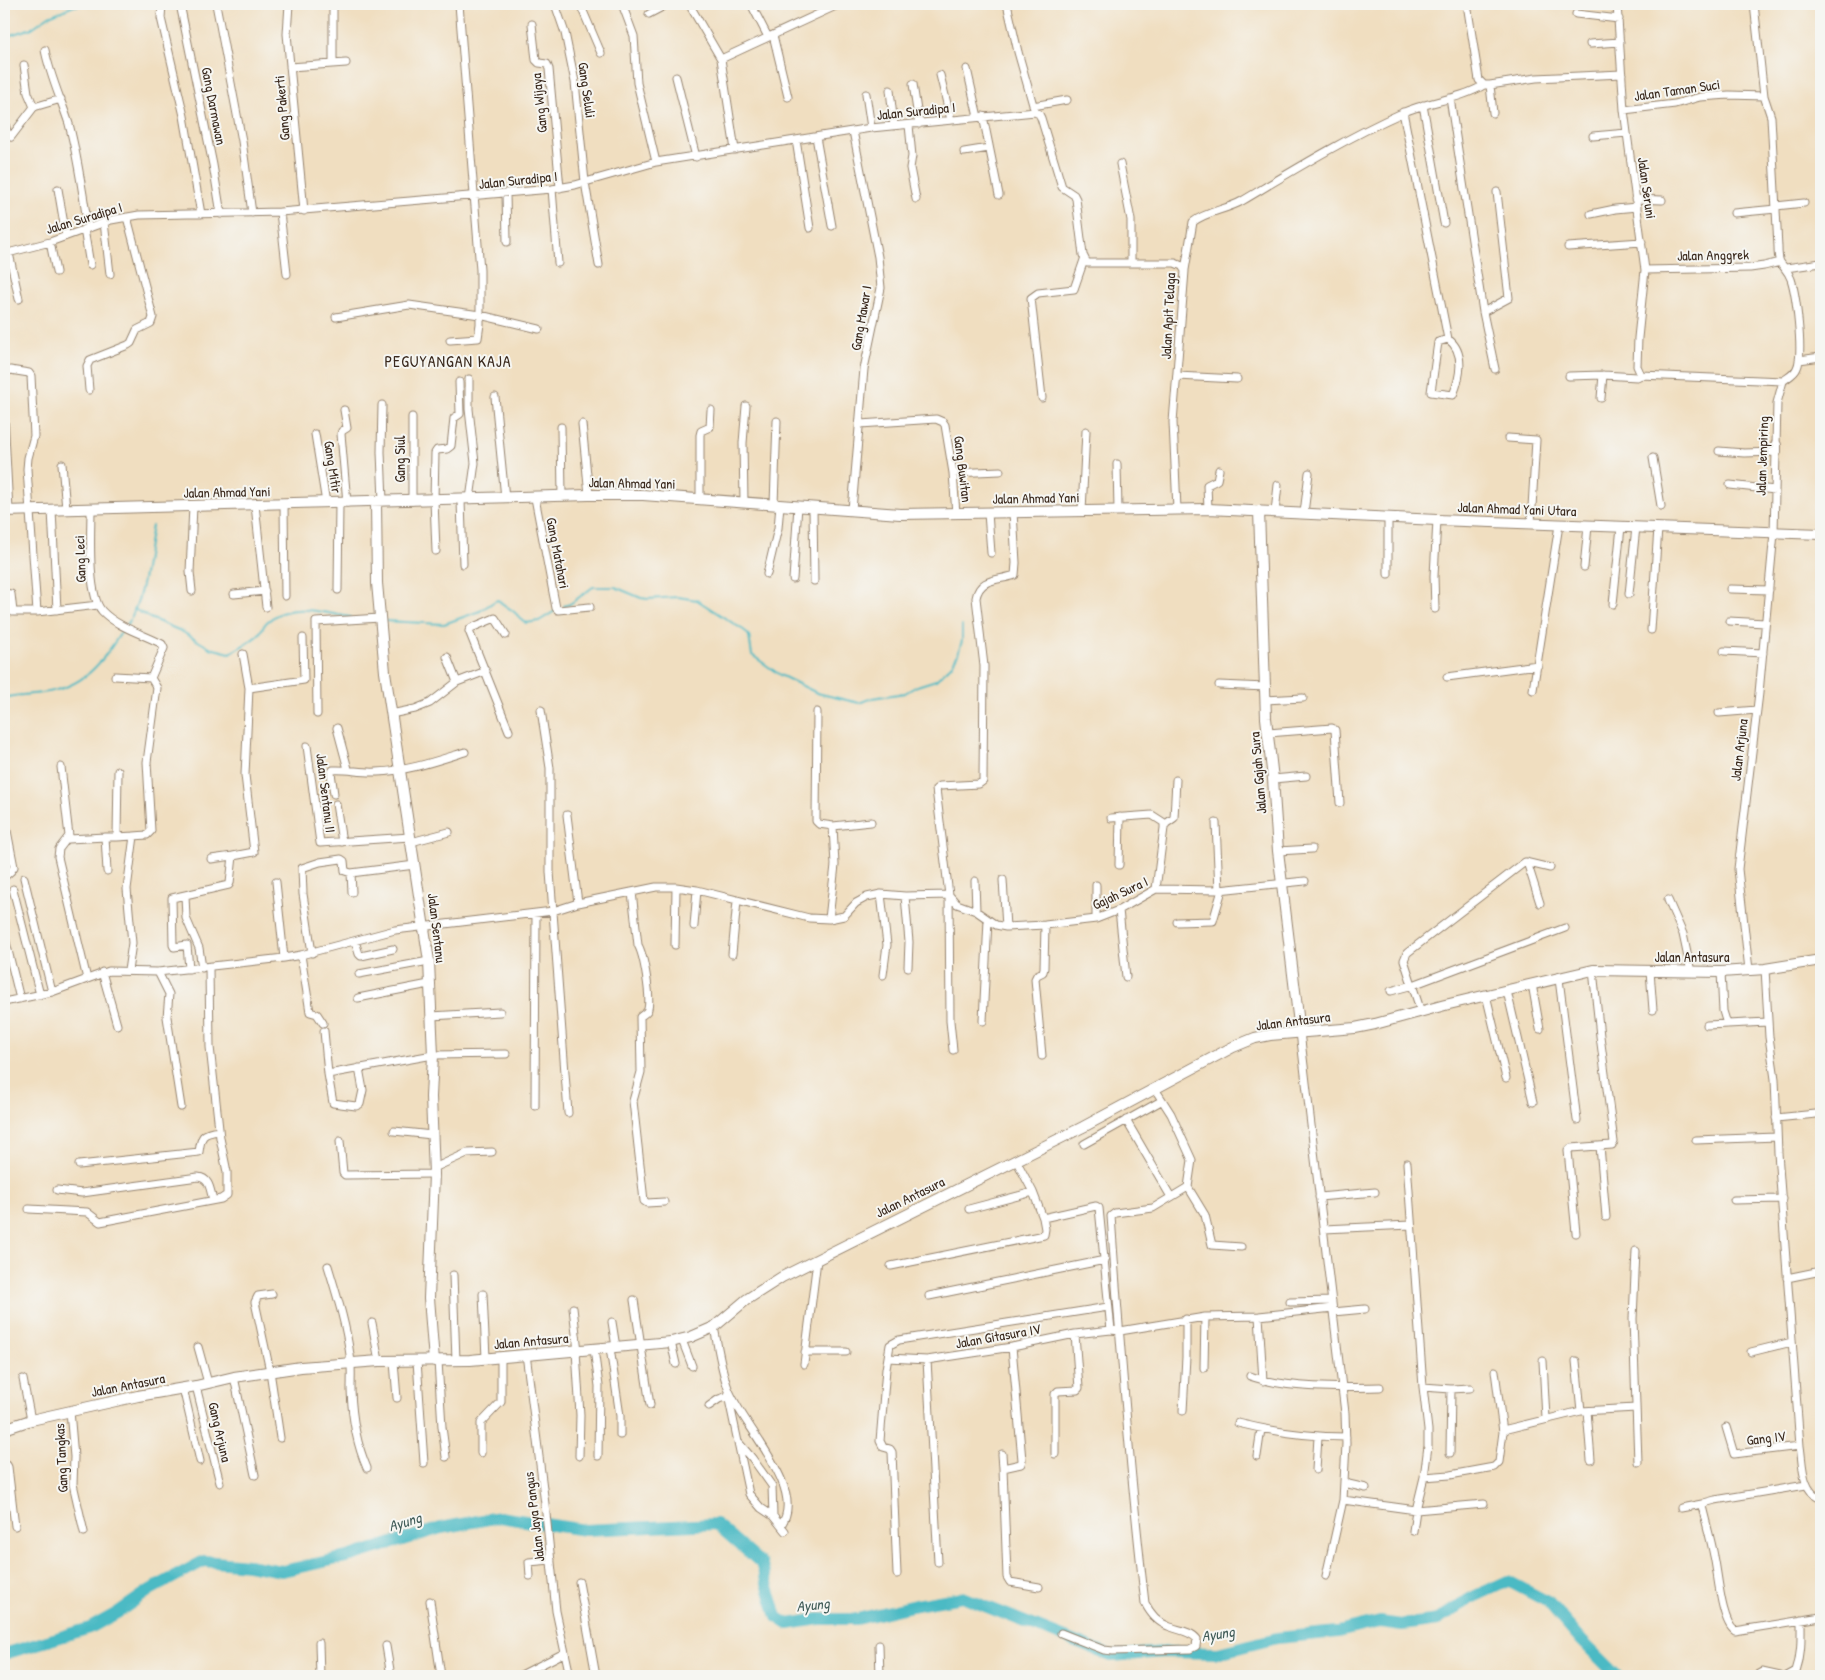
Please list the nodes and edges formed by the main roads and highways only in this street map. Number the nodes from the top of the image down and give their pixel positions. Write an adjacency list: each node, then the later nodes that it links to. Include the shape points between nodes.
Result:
1 (380, 501): 2 (main road, Jalan Ahmad Yani, via 52,510 30,507); 3 (main road, Jalan Ahmad Yani, via 589,495 700,499 900,514 1177,509); 7 (main road, Jalan Sentanu, via 380,618 391,714 429,961 434,1171 429,1298)
2 (6, 511)
3 (1260, 511): 4 (main road, Jalan Ahmad Yani Utara); 6 (main road, Jalan Gajah Sura, via 1265,700 1278,851)
4 (1821, 534)
5 (1821, 960): 6 (main road, Jalan Antasura, via 1721,972 1593,970 1355,1028)
6 (1300, 1032): 7 (main road, Jalan Antasura, via 1246,1041 771,1283 714,1327 682,1340)
7 (436, 1361): 8 (main road, Jalan Antasura, via 379,1361 270,1371 70,1411)
8 (4, 1428)

